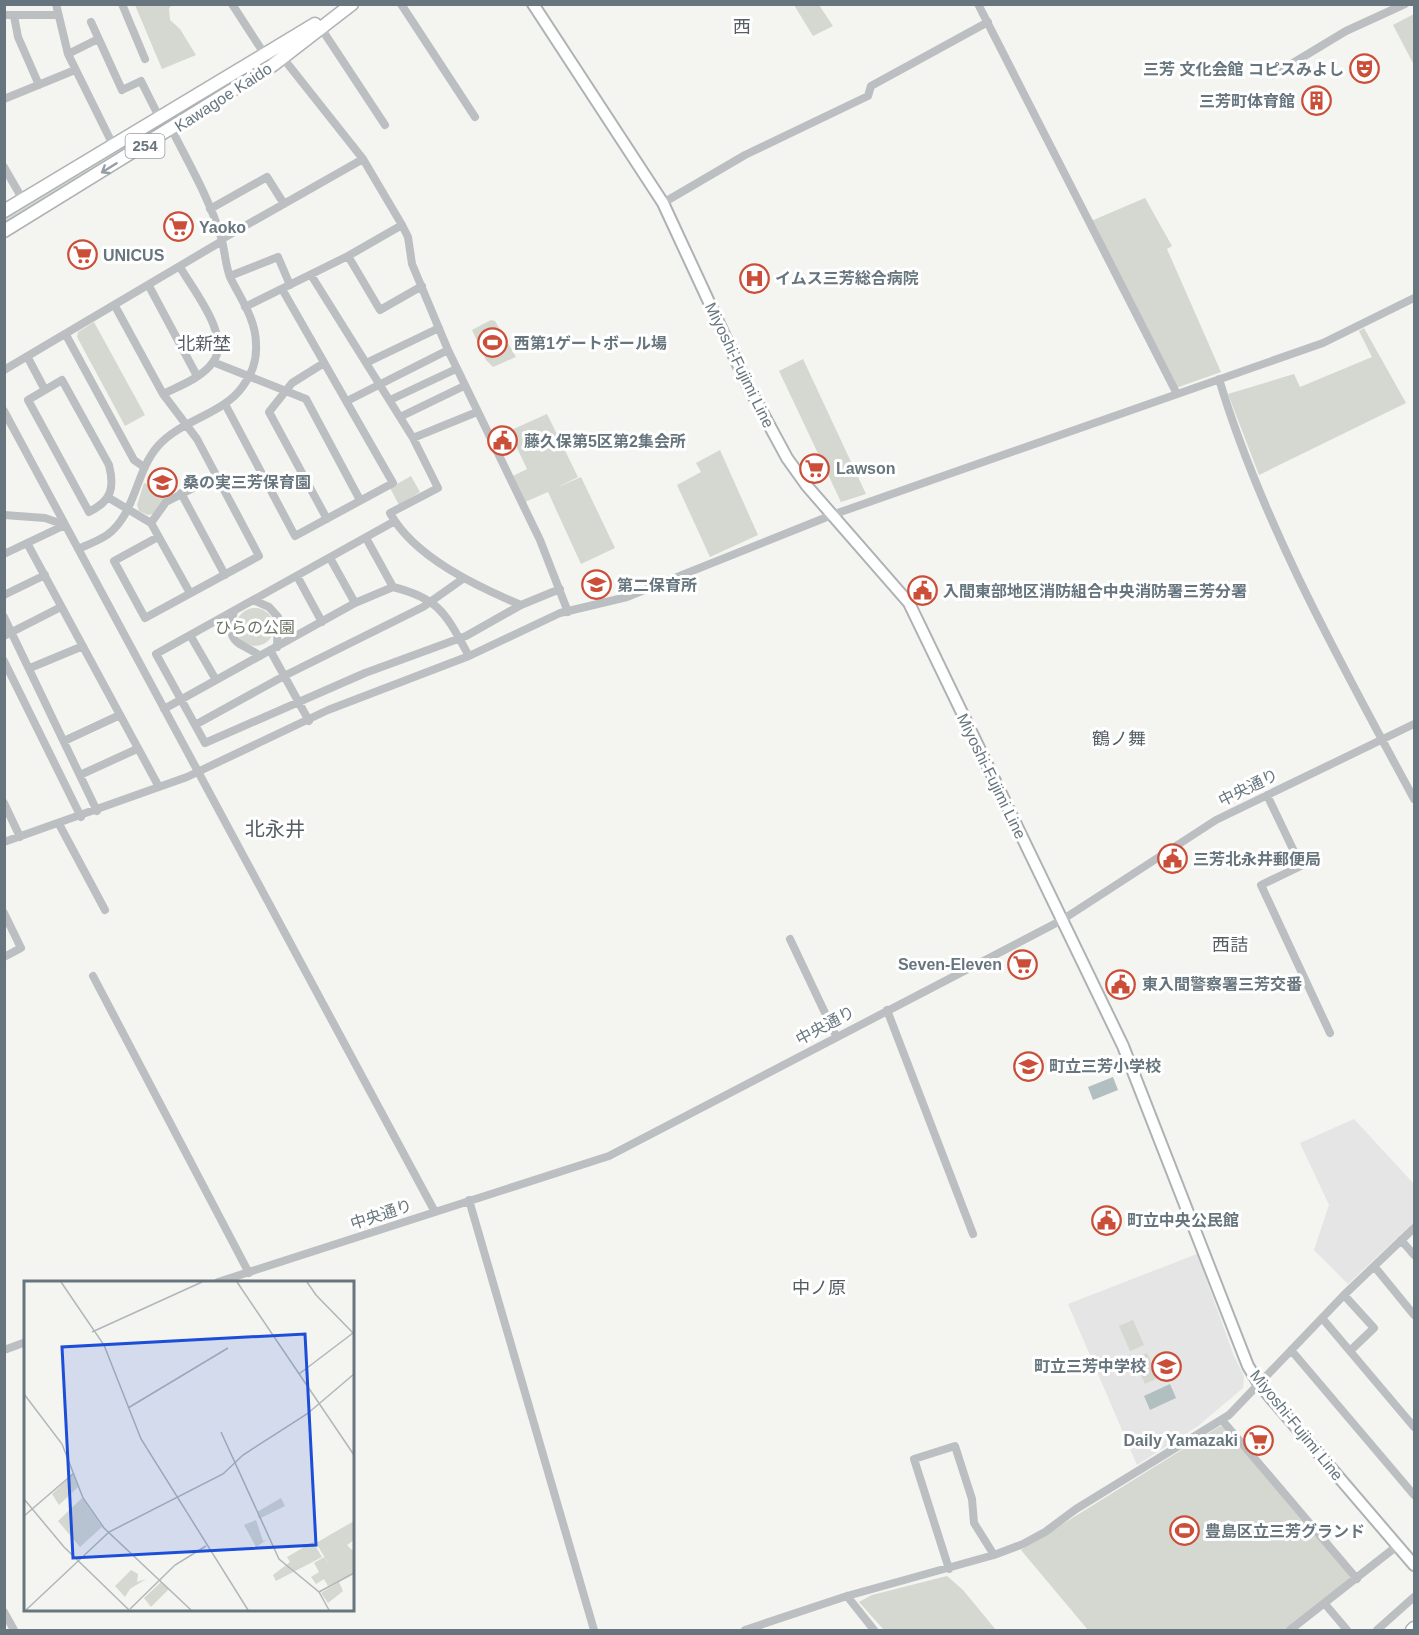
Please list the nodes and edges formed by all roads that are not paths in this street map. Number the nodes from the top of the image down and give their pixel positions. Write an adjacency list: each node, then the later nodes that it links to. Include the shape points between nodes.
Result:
1 (56, 4): 9 (street)
2 (122, 4): 18 (street)
3 (232, 4): 16 (street)
4 (400, 4): 23 (street)
5 (533, 4): 31 (main road, Miyoshi-Fujimi Line)
6 (978, 4): 12 (street)
7 (1403, 5): 20 (street, via 1346,31)
8 (348, 7): 13 (highway, Kawagoe Kaido / 254); 16 (highway, Kawagoe Kaido / 254)
9 (57, 15): 10 (street); 15 (street)
10 (9, 16): 21 (street)
11 (91, 22): 14 (street)
12 (988, 22): 31 (street, via 871,86 868,96 745,155); 65 (street)
13 (321, 28): 17 (highway, Kawagoe Kaido / 254); 25 (street)
14 (98, 39): 15 (street); 24 (street, via 122,90 141,81)
15 (68, 54): 19 (street)
16 (265, 55): 17 (street); 24 (highway, Kawagoe Kaido / 254)
17 (283, 58): 26 (highway, Kawagoe Kaido / 254); 28 (street)
18 (145, 59)
19 (75, 70): 21 (street); 27 (street)
20 (1273, 75)
21 (39, 85): 22 (street)
22 (5, 97)
23 (475, 117)
24 (160, 119): 27 (highway, Kawagoe Kaido / 254)
25 (385, 125)
26 (172, 130): 33 (street); 36 (highway, Kawagoe Kaido / 254, one-way to 36)
27 (114, 147): 30 (highway, Kawagoe Kaido / 254)
28 (363, 159): 32 (street); 35 (street)
29 (4, 167): 30 (street)
30 (23, 200): 34 (highway, Kawagoe Kaido / 254)
31 (663, 203): 81 (main road, Miyoshi-Fujimi Line, via 770,429 807,486)
32 (284, 204): 33 (street, via 267,177); 37 (street)
33 (210, 209): 37 (street)
34 (4, 211)
35 (402, 225): 38 (street); 43 (street)
36 (4, 231)
37 (222, 240): 39 (street); 41 (street)
38 (348, 256): 40 (street); 43 (street, via 380,310)
39 (180, 267): 42 (street); 52 (street, via 219,338)
40 (311, 275): 44 (street); 54 (street)
41 (230, 276): 44 (street, via 278,256); 47 (street)
42 (149, 286): 46 (street); 58 (street)
43 (422, 286): 48 (street)
44 (286, 287): 47 (street); 53 (street)
45 (1414, 297): 59 (street, via 1323,343)
46 (115, 306): 49 (street); 64 (street)
47 (245, 307): 57 (street, via 257,342)
48 (439, 328): 50 (street); 54 (street)
49 (66, 335): 51 (street); 74 (street, via 134,460)
50 (448, 350): 56 (street); 60 (street)
51 (28, 358): 55 (street); 62 (street)
52 (213, 363): 57 (street); 58 (street)
53 (324, 363): 63 (street); 67 (street)
54 (366, 363): 60 (street)
55 (4, 369)
56 (456, 369): 61 (street); 66 (street)
57 (249, 375): 63 (street); 68 (street)
58 (197, 376): 64 (street)
59 (1219, 379): 65 (street); 127 (street, via 1264,502)
60 (379, 383): 66 (street); 67 (street)
61 (464, 386): 70 (street); 71 (street)
62 (45, 390): 77 (street, via 62,380 109,465); 77 (street, via 28,400 89,512)
63 (285, 391): 78 (street, via 306,399); 82 (street, via 269,412)
64 (163, 394): 72 (street)
65 (1177, 394): 81 (street)
66 (390, 400): 71 (street)
67 (347, 401): 78 (street, via 393,483)
68 (225, 404): 72 (street); 82 (street, via 295,536)
69 (4, 411): 85 (street)
70 (477, 412): 73 (street); 97 (street)
71 (400, 417): 73 (street)
72 (184, 425): 74 (street, via 160,444); 75 (street)
73 (413, 438): 83 (street, via 438,488 390,513)
74 (144, 467): 79 (street)
75 (217, 476): 76 (street); 93 (street, via 259,555)
76 (181, 494): 84 (street, via 166,502); 93 (street)
77 (109, 498): 79 (street)
78 (360, 500): 82 (street)
79 (128, 508): 84 (street); 89 (street, via 106,535)
80 (4, 515): 85 (street, via 45,518)
81 (832, 515): 106 (street, via 627,597); 143 (main road, Miyoshi-Fujimi Line, via 909,603)
82 (327, 519)
83 (395, 521): 87 (street); 95 (street, via 434,558)
84 (151, 523): 86 (street)
85 (66, 525): 88 (street); 89 (street)
86 (158, 537): 98 (street); 98 (street, via 114,561 145,618)
87 (366, 538): 91 (street); 96 (street)
88 (27, 543): 90 (street); 92 (street)
89 (78, 549): 122 (street)
90 (4, 554)
91 (330, 558): 94 (street); 102 (street)
92 (45, 575): 99 (street); 104 (street)
93 (225, 575): 98 (street)
94 (297, 576): 100 (street); 108 (street)
95 (464, 578): 101 (street); 103 (street)
96 (393, 587): 101 (street); 102 (street)
97 (560, 589): 103 (street); 106 (street)
98 (190, 593)
99 (4, 595)
100 (253, 600): 105 (street); 113 (street, via 269,607 278,617)
101 (432, 601): 111 (street); 118 (street)
102 (355, 603): 108 (street)
103 (521, 605): 111 (street)
104 (61, 607): 109 (street); 112 (street)
105 (234, 611): 110 (street); 114 (street, via 233,639)
106 (568, 612): 115 (street)
107 (4, 617): 109 (street)
108 (322, 622): 113 (street)
109 (8, 634): 117 (street)
110 (190, 635): 119 (street); 120 (street, via 156,654)
111 (459, 638): 115 (street); 121 (street)
112 (83, 646): 117 (street); 123 (street)
113 (274, 648): 114 (street); 118 (street)
114 (260, 656): 119 (street)
115 (469, 656): 124 (street)
116 (4, 661): 137 (street)
117 (30, 668): 128 (street)
118 (284, 676): 121 (street); 125 (street)
119 (216, 680): 120 (street)
120 (181, 699): 122 (street); 125 (street)
121 (298, 702): 124 (street); 125 (street, via 205,743)
122 (164, 709): 130 (street)
123 (120, 715): 128 (street); 129 (street)
124 (309, 721): 130 (street)
125 (195, 724)
126 (1414, 724): 127 (street, 中央通り)
127 (1382, 740): 133 (street, 中央通り); 134 (street)
128 (64, 741): 131 (street)
129 (137, 749): 131 (street); 132 (street)
130 (197, 772): 132 (street); 151 (street)
131 (80, 775): 136 (street)
132 (159, 788): 136 (street)
133 (1267, 795): 143 (street, 中央通り, via 1216,820); 148 (street, via 1301,866 1262,885)
134 (1414, 799)
135 (4, 803): 139 (street)
136 (97, 811): 137 (street)
137 (81, 817): 138 (street)
138 (60, 824): 139 (street); 141 (street)
139 (20, 837): 140 (street)
140 (4, 842)
141 (105, 910)
142 (4, 913): 145 (street, via 21,948)
143 (1062, 921): 147 (street, 中央通り); 166 (main road, Miyoshi-Fujimi Line, via 1123,1046 1244,1357)
144 (790, 939): 149 (street)
145 (4, 957)
146 (93, 976): 157 (street)
147 (887, 1010): 149 (street, 中央通り); 153 (street)
148 (1330, 1033)
149 (836, 1036): 150 (street, 中央通り, via 609,1156)
150 (469, 1200): 151 (street, 中央通り); 180 (street)
151 (435, 1212): 157 (street, 中央通り)
152 (1414, 1228): 154 (street)
153 (974, 1234)
154 (1401, 1240): 155 (street); 156 (street)
155 (1414, 1255)
156 (1374, 1266): 159 (street); 160 (street)
157 (249, 1273): 158 (street, 中央通り)
158 (221, 1281)
159 (1344, 1296): 161 (street); 165 (street, via 1374,1328)
160 (1414, 1315)
161 (1322, 1318): 164 (street); 165 (street)
162 (24, 1343): 163 (street)
163 (4, 1350)
164 (1290, 1350): 166 (street); 169 (street)
165 (1351, 1350): 168 (street)
166 (1259, 1384): 167 (street); 170 (main road, Miyoshi-Fujimi Line)
167 (1222, 1420): 171 (street, via 1045,1532); 174 (street)
168 (1414, 1426)
169 (1414, 1495)
170 (1397, 1546): 172 (main road, Miyoshi-Fujimi Line); 174 (street)
171 (994, 1555): 173 (street); 173 (street, via 974,1523 972,1499 955,1446 914,1459)
172 (1414, 1565)
173 (949, 1569): 175 (street)
174 (1357, 1579): 177 (street)
175 (847, 1596): 181 (street); 182 (street)
176 (1414, 1597): 185 (street)
177 (1325, 1604): 183 (street); 184 (street)
178 (4, 1612): 179 (street)
179 (14, 1630)
180 (594, 1630)
181 (745, 1630)
182 (874, 1630)
183 (1290, 1630)
184 (1347, 1630)
185 (1377, 1630)

